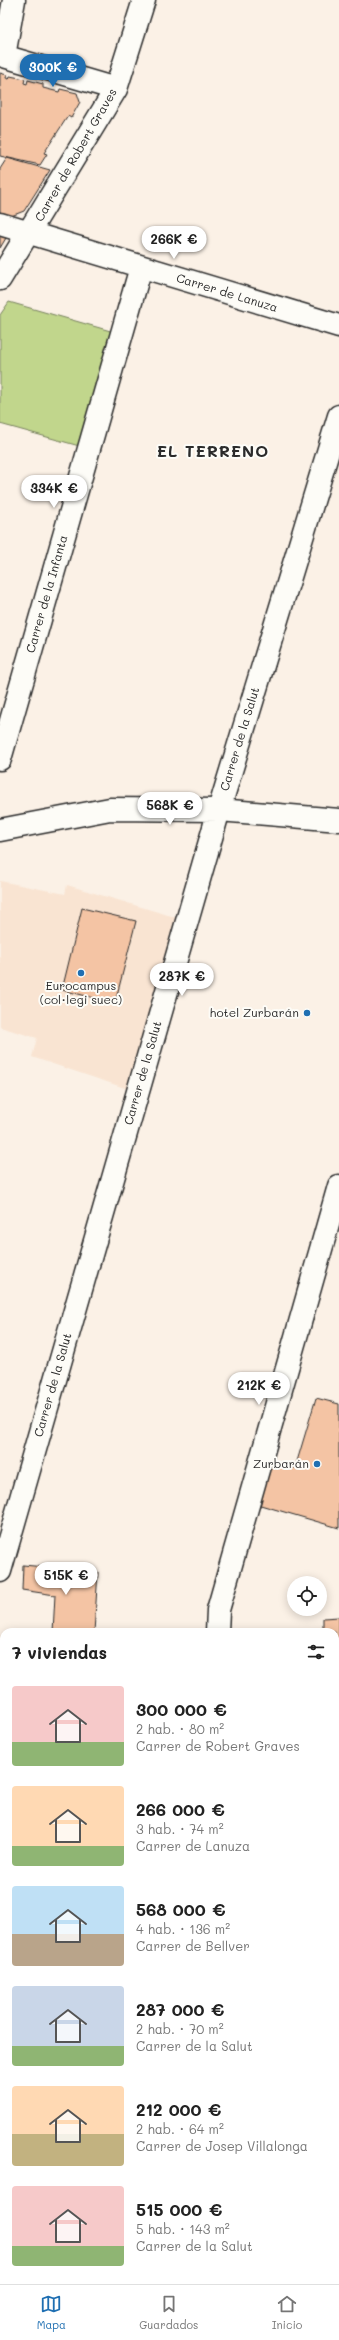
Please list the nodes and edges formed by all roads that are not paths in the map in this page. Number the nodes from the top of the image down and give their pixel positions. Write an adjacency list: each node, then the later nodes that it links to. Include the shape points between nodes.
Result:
1 (14, 0): 3 (street)
2 (144, 0): 4 (street, Carrer de Robert Graves)
3 (2, 56): 4 (street)
4 (116, 89): 6 (street, Carrer de Robert Graves)
5 (0, 224): 6 (street, Carrer de Lanuza)
6 (30, 233): 7 (street, Carrer de Lanuza); 8 (street, Carrer de Robert Graves)
7 (140, 268): 9 (street, Carrer de Lanuza); 11 (street, Carrer de la Infanta)
8 (0, 279)
9 (339, 326)
10 (339, 416): 12 (street, Carrer de la Salut)
11 (0, 759)
12 (219, 810): 13 (street); 14 (street, via 110,809); 16 (street, Carrer de la Salut)
13 (339, 820)
14 (0, 830)
15 (339, 1186): 17 (street, via 218,1610)
16 (0, 1571)
17 (217, 1628)

